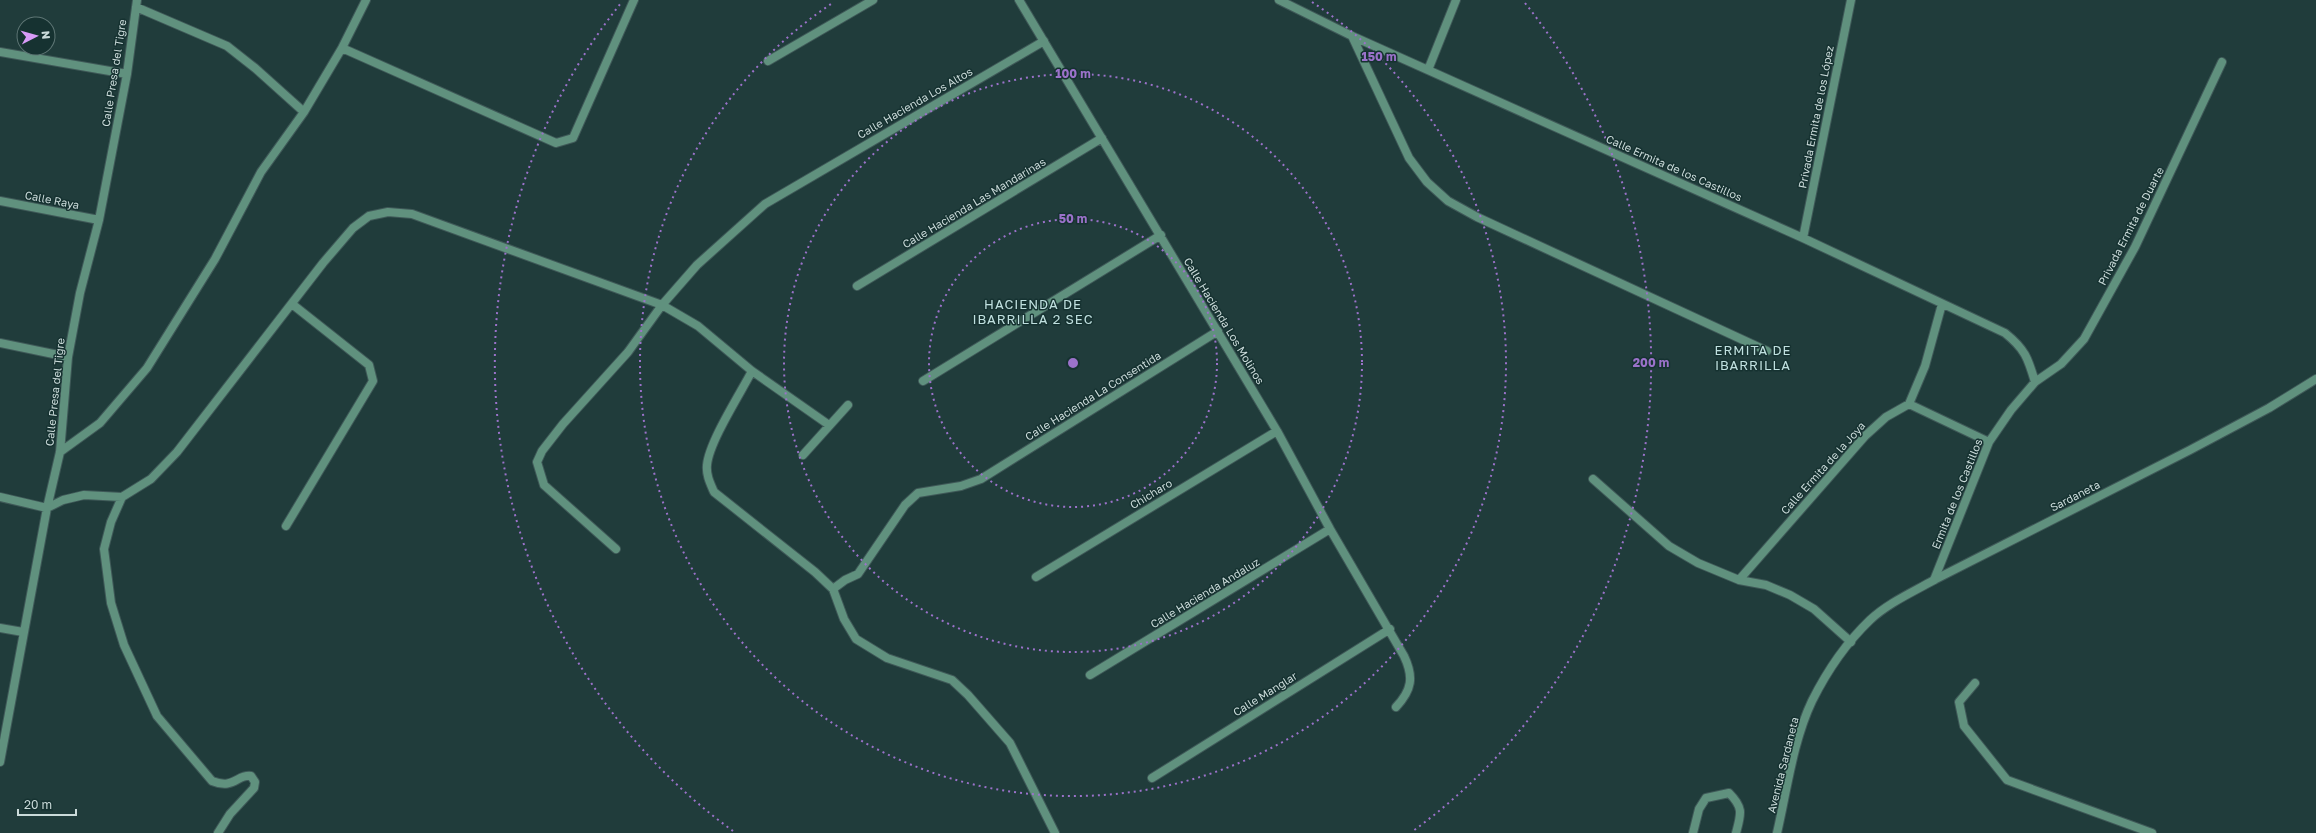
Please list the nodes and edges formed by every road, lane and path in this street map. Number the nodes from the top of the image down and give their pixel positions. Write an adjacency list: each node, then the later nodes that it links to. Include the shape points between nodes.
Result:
1 (366, 0): 11 (street)
2 (634, 0): 11 (street, via 573,138 556,143)
3 (873, 0): 13 (street)
4 (1019, 0): 10 (street, Calle Hacienda Los Molinos)
5 (1279, 0): 9 (street, Calle Ermita de los Castillos)
6 (1456, 0): 15 (street)
7 (1851, 0): 22 (street, Privada Ermita de los López)
8 (136, 3): 16 (street, Calle Presa del Tigre); 17 (street, via 227,46)
9 (1352, 36): 15 (street, Calle Ermita de los Castillos); 29 (street, via 1409,158 1427,182 1448,201 1477,217)
10 (1044, 41): 18 (street, Calle Hacienda Los Molinos); 26 (street, Calle Hacienda Los Altos, via 765,204 697,265)
11 (342, 48): 17 (street)
12 (0, 52): 16 (street)
13 (768, 62)
14 (2222, 62): 34 (street, Privada Ermita de Duarte, via 2135,247 2084,339 2061,364)
15 (1428, 70): 22 (street, Calle Ermita de los Castillos)
16 (127, 74): 20 (street, Calle Presa del Tigre)
17 (304, 112): 40 (street, via 261,172 215,259 147,368 100,423)
18 (1102, 138): 21 (street, Calle Hacienda Los Molinos); 23 (street, Calle Hacienda Las Mandarinas)
19 (0, 201): 20 (street, Calle Raya)
20 (99, 220): 30 (street, Calle Presa del Tigre, via 80,293)
21 (1160, 236): 27 (street, Calle Hacienda Los Molinos); 33 (street)
22 (1803, 238): 25 (street, Calle Ermita de los Castillos)
23 (857, 286)
24 (292, 304): 26 (street, via 353,228 369,216 388,212 412,214); 44 (street, via 178,452 151,478); 46 (street, via 369,365 373,381)
25 (1942, 304): 34 (street, Calle Ermita de los Castillos, via 2005,333 2020,344 2028,357); 35 (street, via 1925,366)
26 (662, 305): 31 (street, via 698,326); 48 (street, Calle Hacienda Los Altos, via 628,352 563,424 542,451 537,462 544,485)
27 (1218, 331): 38 (street, Calle Hacienda Los Molinos); 52 (street, Calle Hacienda La Consentida, via 981,479 961,486 918,493 905,505 858,574)
28 (0, 343): 30 (street)
29 (1767, 352)
30 (68, 357): 40 (street, Calle Presa del Tigre)
31 (752, 371): 37 (street); 52 (street, via 711,449 707,466 708,478 714,492 810,567)
32 (2316, 379): 51 (street, Sardaneta, via 2269,408 2190,450)
33 (923, 381)
34 (2035, 382): 39 (street, Ermita de los Castillos, via 2011,410)
35 (1909, 404): 39 (street); 50 (street, Calle Ermita de la Joya, via 1886,417 1865,436)
36 (848, 405): 37 (street)
37 (829, 425): 41 (street)
38 (1277, 431): 47 (street, Calle Hacienda Los Molinos); 49 (street, Chicharo)
39 (1989, 442): 51 (street, Ermita de los Castillos)
40 (60, 452): 45 (street, Calle Presa del Tigre)
41 (803, 456)
42 (1593, 479): 50 (street, via 1669,546 1698,563)
43 (0, 497): 45 (street)
44 (122, 497): 45 (street, via 84,495 63,500); 62 (street, via 111,522 104,549 111,603 124,644 157,716 212,781 222,785 252,776 255,782 254,788 230,814)
45 (47, 508): 55 (street, Calle Presa del Tigre)
46 (286, 526)
47 (1330, 529): 54 (street, Calle Hacienda Los Molinos); 57 (street, Calle Hacienda Andaluz)
48 (616, 549)
49 (1036, 577)
50 (1739, 580): 56 (street, via 1766,585 1790,595 1814,609)
51 (1934, 580): 56 (street, Sardaneta, via 1898,600 1871,620)
52 (833, 589): 63 (street, via 844,619 856,639 887,658 952,680 968,695 1010,743)
53 (0, 628): 55 (street)
54 (1390, 629): 59 (street, Calle Hacienda Los Molinos, via 1409,667 1409,687 1406,696); 61 (street, Calle Manglar)
55 (23, 632): 60 (street, Calle Presa del Tigre)
56 (1851, 642): 66 (street, Avenida Sardaneta, via 1811,702 1797,746)
57 (1090, 675)
58 (1975, 683): 67 (street, via 1959,702 1964,726 2007,780)
59 (1396, 707)
60 (0, 762)
61 (1152, 778)
62 (218, 833)
63 (1055, 833)
64 (1693, 833): 65 (street, via 1698,809 1706,798 1729,793 1738,802 1742,813)
65 (1736, 833)
66 (1777, 833)
67 (2152, 833)

